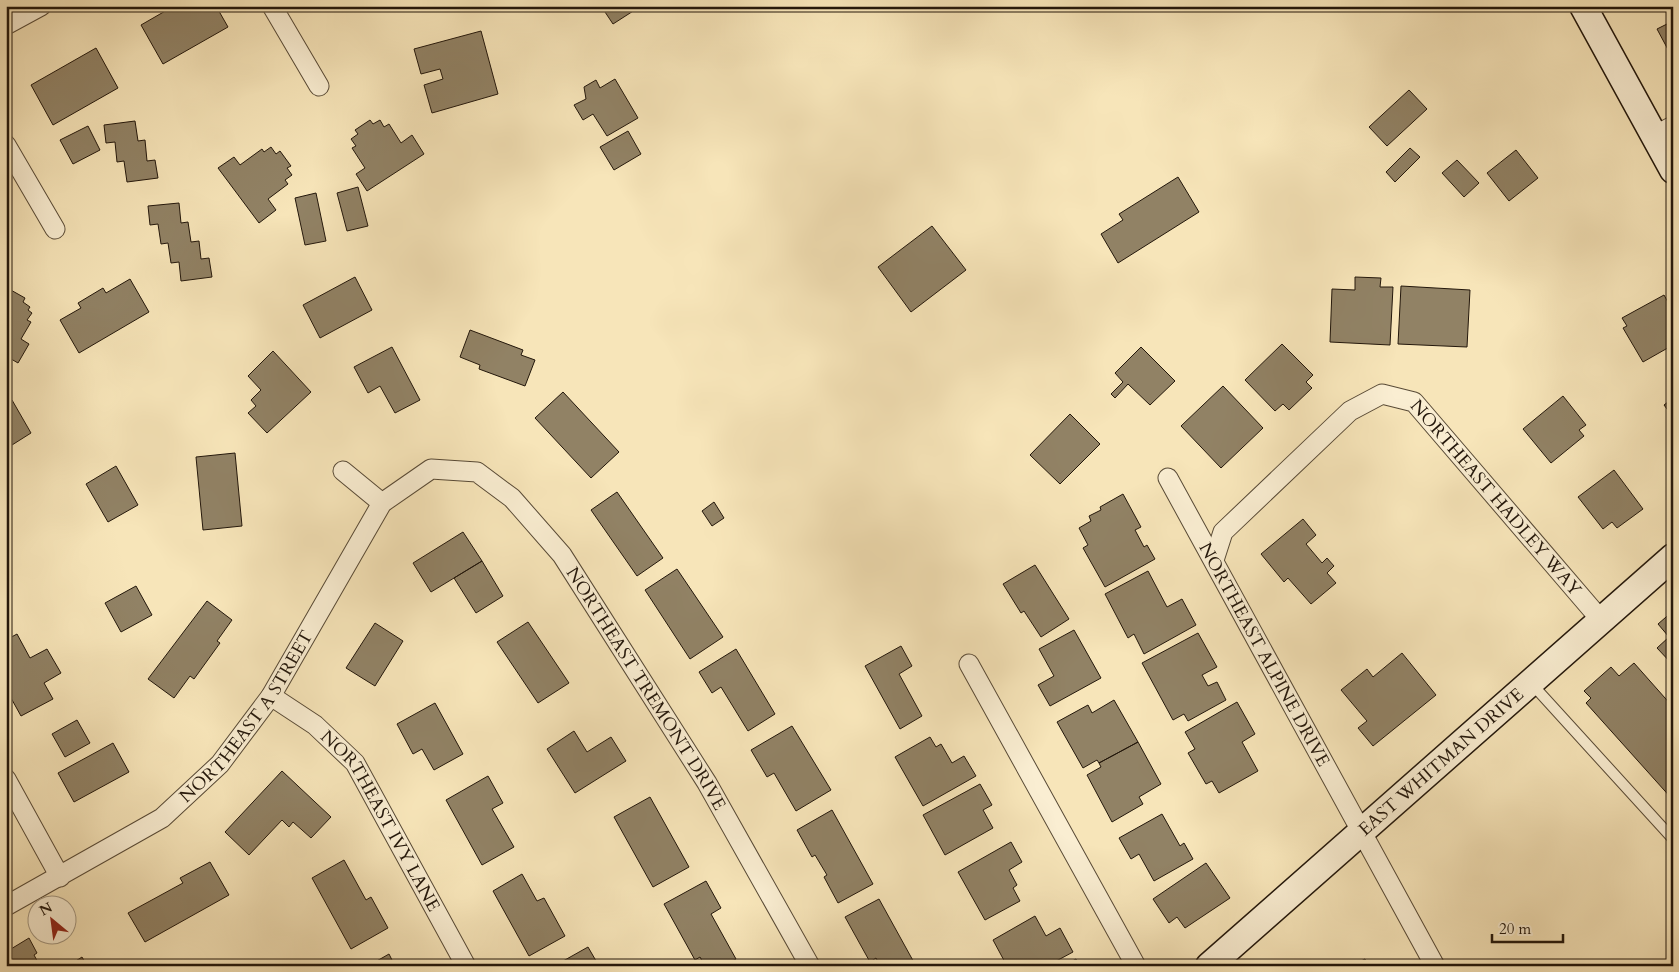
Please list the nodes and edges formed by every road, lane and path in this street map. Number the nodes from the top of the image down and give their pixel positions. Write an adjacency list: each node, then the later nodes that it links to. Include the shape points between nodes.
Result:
1 (41, 6): 4 (street)
2 (272, 6): 5 (street)
3 (1583, 6): 6 (main road)
4 (6, 26)
5 (318, 86)
6 (1663, 131): 8 (main road)
7 (6, 145): 9 (street)
8 (1673, 170)
9 (55, 229)
10 (431, 469): 13 (street, NORTHEAST A STREET); 26 (street, NORTHEAST TREMONT DRIVE, via 477,472 512,498 562,555 707,784)
11 (343, 471): 13 (street)
12 (1168, 478): 15 (street, NORTHEAST ALPINE DRIVE)
13 (382, 503): 19 (street, NORTHEAST A STREET)
14 (1673, 557): 16 (main road, EAST WHITMAN DRIVE)
15 (1214, 560): 16 (street, NORTHEAST HADLEY WAY, via 1223,532 1350,410 1382,394 1414,402); 21 (street, NORTHEAST ALPINE DRIVE)
16 (1601, 620): 18 (main road, EAST WHITMAN DRIVE)
17 (969, 664): 27 (street)
18 (1531, 682): 21 (main road, EAST WHITMAN DRIVE); 22 (lane)
19 (271, 696): 23 (street, NORTHEAST A STREET, via 220,764 162,818); 25 (street, NORTHEAST IVY LANE, via 315,725 355,762)
20 (6, 778): 23 (street)
21 (1361, 831): 28 (main road, EAST WHITMAN DRIVE); 29 (street, NORTHEAST ALPINE DRIVE)
22 (1673, 839)
23 (60, 877): 24 (street, NORTHEAST A STREET)
24 (6, 906)
25 (466, 966)
26 (810, 966)
27 (1136, 966)
28 (1208, 966)
29 (1435, 966)

